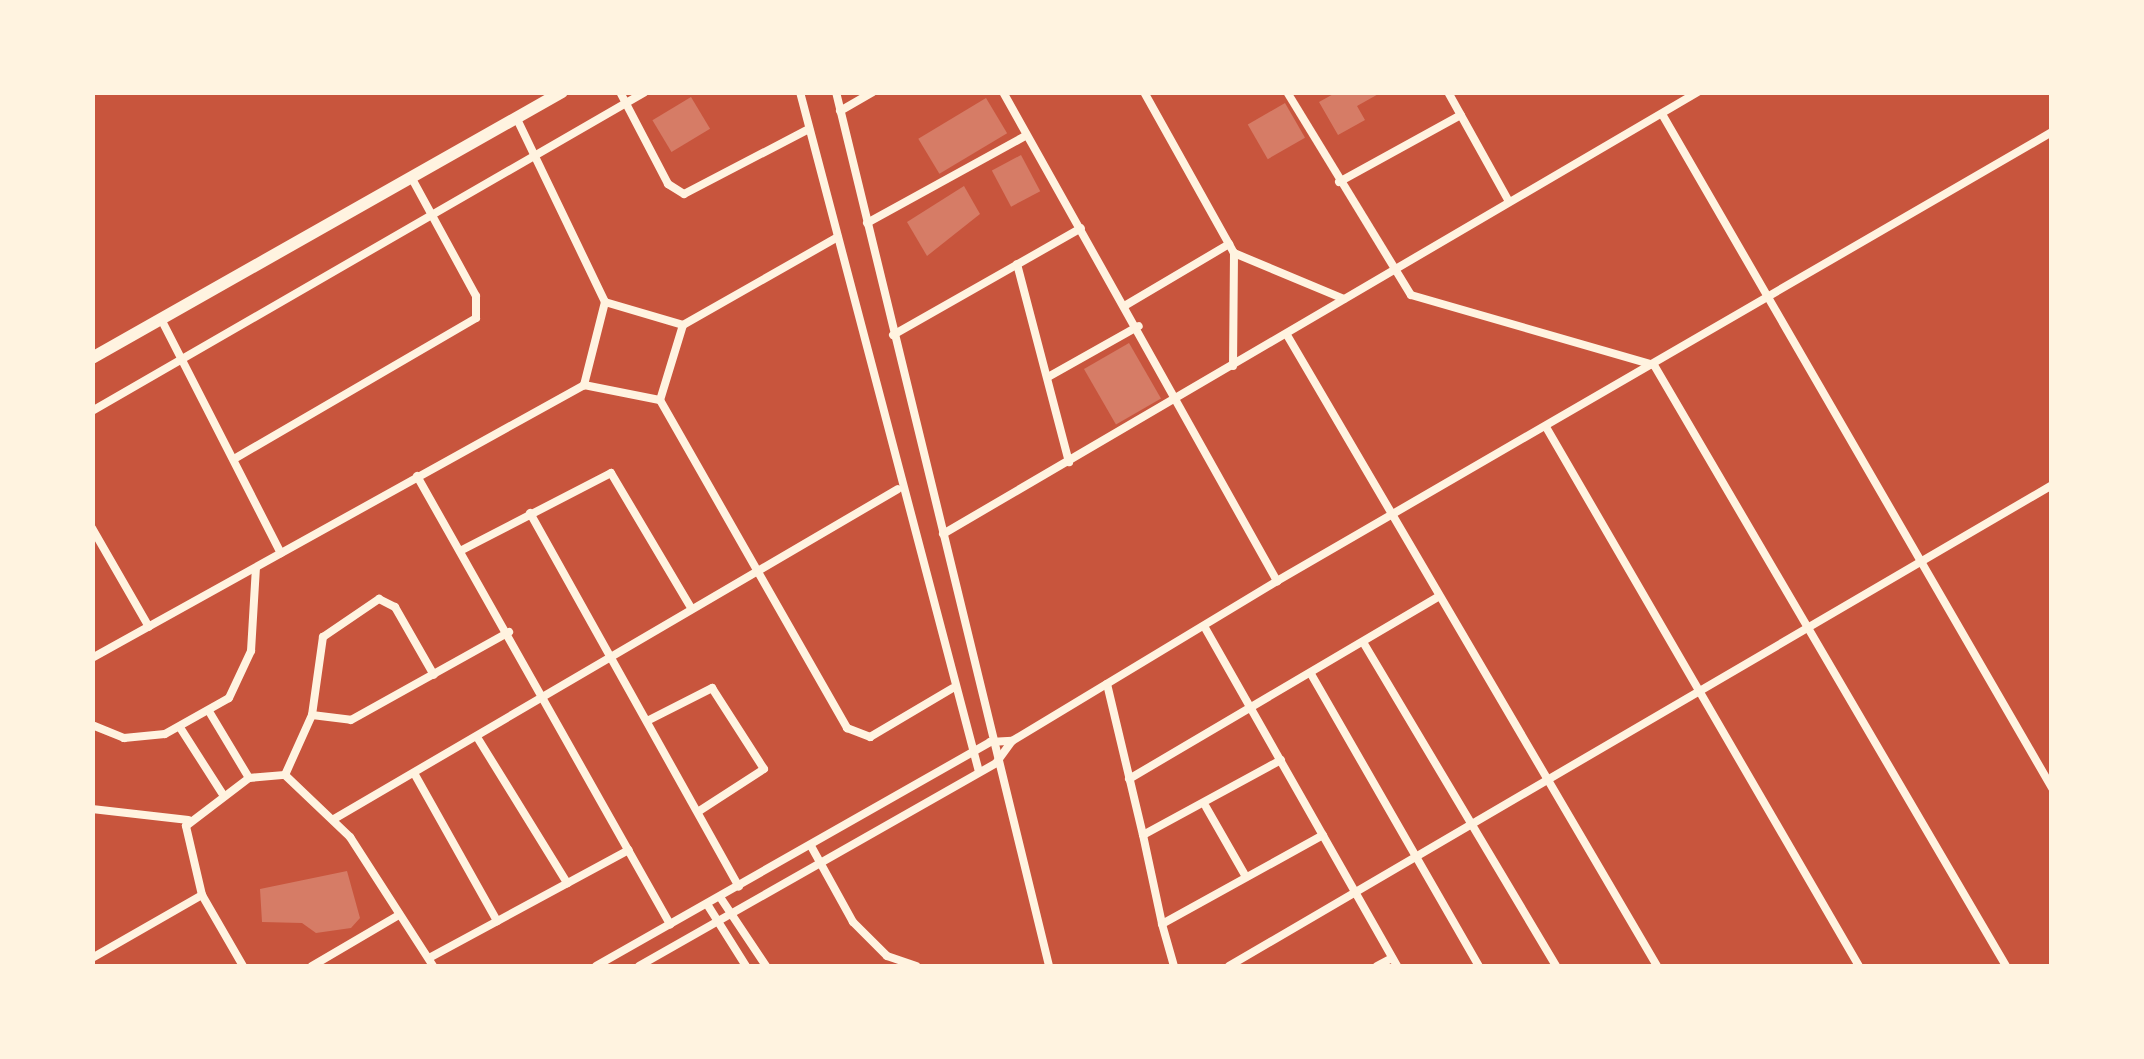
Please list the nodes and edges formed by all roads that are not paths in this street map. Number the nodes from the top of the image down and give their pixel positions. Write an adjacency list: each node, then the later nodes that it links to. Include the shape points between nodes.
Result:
1 (562, 92): 16 (main road)
2 (620, 92): 12 (street)
3 (646, 92): 12 (street)
4 (800, 92): 17 (street)
5 (836, 92): 13 (street)
6 (874, 92): 13 (street)
7 (1002, 92): 19 (street)
8 (1144, 92): 28 (street)
9 (1448, 92): 15 (street)
10 (1698, 92): 14 (street)
11 (1289, 93): 22 (street)
12 (626, 104): 17 (street, via 668,184 684,194); 20 (street)
13 (840, 110): 25 (street)
14 (1662, 114): 23 (street); 32 (street)
15 (1461, 115): 22 (street); 23 (street)
16 (516, 117): 20 (street); 21 (main road)
17 (809, 130): 27 (street)
18 (2052, 132): 32 (street)
19 (1025, 136): 25 (street); 26 (street)
20 (534, 155): 24 (street); 33 (street)
21 (412, 178): 24 (street); 35 (main road)
22 (1339, 182): 30 (street)
23 (1508, 200): 30 (street)
24 (432, 214): 41 (street); 50 (street, via 476,296 476,318)
25 (867, 223): 38 (street)
26 (1081, 228): 29 (street); 34 (street)
27 (838, 237): 36 (street); 54 (street)
28 (1232, 248): 31 (street); 34 (street); 43 (street)
29 (1017, 264): 38 (street); 44 (street)
30 (1392, 275): 31 (street); 42 (street, via 1416,298)
31 (1344, 298): 39 (street)
32 (1769, 298): 42 (street); 61 (street)
33 (605, 302): 36 (street); 45 (street)
34 (1126, 305): 37 (street)
35 (161, 318): 40 (main road); 41 (street)
36 (683, 324): 47 (street)
37 (1139, 326): 44 (street); 46 (street)
38 (893, 335): 58 (street)
39 (1287, 335): 43 (street); 56 (street)
40 (92, 358)
41 (182, 359): 48 (street); 50 (street)
42 (1654, 365): 49 (street); 69 (street)
43 (1233, 366): 46 (street)
44 (1048, 377): 51 (street)
45 (584, 385): 47 (street); 52 (street)
46 (1178, 397): 51 (street); 64 (street)
47 (660, 400): 63 (street)
48 (92, 411)
49 (1546, 428): 56 (street); 78 (street)
50 (234, 458): 60 (street)
51 (1068, 462): 58 (street)
52 (417, 476): 59 (street); 60 (street)
53 (2052, 485): 61 (street)
54 (898, 489): 63 (street); 77 (street)
55 (530, 513): 59 (street); 66 (street, via 612,473); 72 (street)
56 (1390, 516): 64 (street); 65 (street)
57 (92, 528): 68 (street)
58 (943, 534): 88 (street)
59 (460, 551): 70 (street)
60 (282, 554): 62 (street)
61 (1921, 563): 69 (street); 98 (street)
62 (256, 568): 68 (street); 81 (street, via 251,652 242,678)
63 (758, 572): 66 (street); 77 (street, via 854,735 870,737)
64 (1277, 580): 67 (street)
65 (1438, 597): 71 (street); 97 (street)
66 (691, 608): 72 (street)
67 (1204, 626): 76 (street); 80 (street)
68 (150, 627): 73 (street)
69 (1808, 630): 78 (street); 146 (street)
70 (509, 632): 75 (street); 79 (street)
71 (1363, 642): 74 (street); 105 (street)
72 (609, 656): 79 (street); 83 (street)
73 (92, 658)
74 (1311, 674): 80 (street); 110 (street)
75 (434, 675): 82 (street, via 351,720); 82 (street, via 395,607 380,599 323,636)
76 (1107, 684): 87 (street); 96 (street)
77 (954, 688): 89 (street)
78 (1703, 692): 97 (street); 145 (street)
79 (546, 698): 86 (street); 109 (street)
80 (1254, 712): 90 (street); 96 (street)
81 (210, 713): 85 (street); 95 (street)
82 (312, 715): 94 (street)
83 (649, 720): 102 (street); 102 (street, via 712,688 764,769)
84 (92, 724): 85 (street, via 124,738)
85 (181, 729): 99 (street)
86 (478, 737): 93 (street); 113 (street)
87 (1012, 741): 88 (street); 91 (street)
88 (990, 742): 89 (street); 91 (street)
89 (973, 752): 92 (street); 108 (street)
90 (1281, 760): 100 (street); 107 (street)
91 (996, 763): 92 (street); 138 (street)
92 (978, 772): 111 (street)
93 (414, 773): 103 (street); 121 (street)
94 (285, 775): 95 (street); 103 (street)
95 (250, 778): 99 (street)
96 (1129, 778): 106 (street)
97 (1546, 785): 105 (street); 144 (street)
98 (2052, 788)
99 (222, 794): 104 (street)
100 (1206, 807): 106 (street); 112 (street)
101 (92, 809): 104 (street)
102 (700, 811): 114 (street)
103 (334, 819): 120 (street)
104 (188, 820): 116 (street)
105 (1474, 827): 110 (street); 143 (street)
106 (1143, 835): 124 (street)
107 (1323, 835): 112 (street); 115 (street)
108 (811, 846): 111 (street); 114 (street)
109 (629, 850): 113 (street); 123 (street)
110 (1417, 859): 115 (street); 142 (street)
111 (820, 866): 119 (street); 125 (street, via 853,922)
112 (1245, 875): 124 (street)
113 (567, 884): 121 (street)
114 (739, 887): 117 (street)
115 (1357, 894): 128 (street); 140 (street)
116 (202, 896): 126 (street); 130 (street)
117 (720, 897): 118 (street); 119 (street)
118 (706, 904): 122 (street); 123 (street)
119 (730, 914): 122 (street); 135 (street)
120 (398, 915): 127 (street); 131 (street)
121 (497, 921): 127 (street)
122 (717, 923): 129 (street); 134 (street)
123 (670, 924): 132 (street)
124 (1162, 924): 139 (street)
125 (887, 956): 136 (street); 137 (street)
126 (92, 958)
127 (431, 962)
128 (1394, 962): 141 (street)
129 (650, 964): 133 (street)
130 (243, 966)
131 (312, 966)
132 (596, 966)
133 (638, 966)
134 (746, 966)
135 (766, 966)
136 (884, 966)
137 (911, 966)
138 (1049, 966)
139 (1174, 966)
140 (1229, 966)
141 (1376, 966)
142 (1479, 966)
143 (1556, 966)
144 (1657, 966)
145 (1859, 966)
146 (2006, 966)

